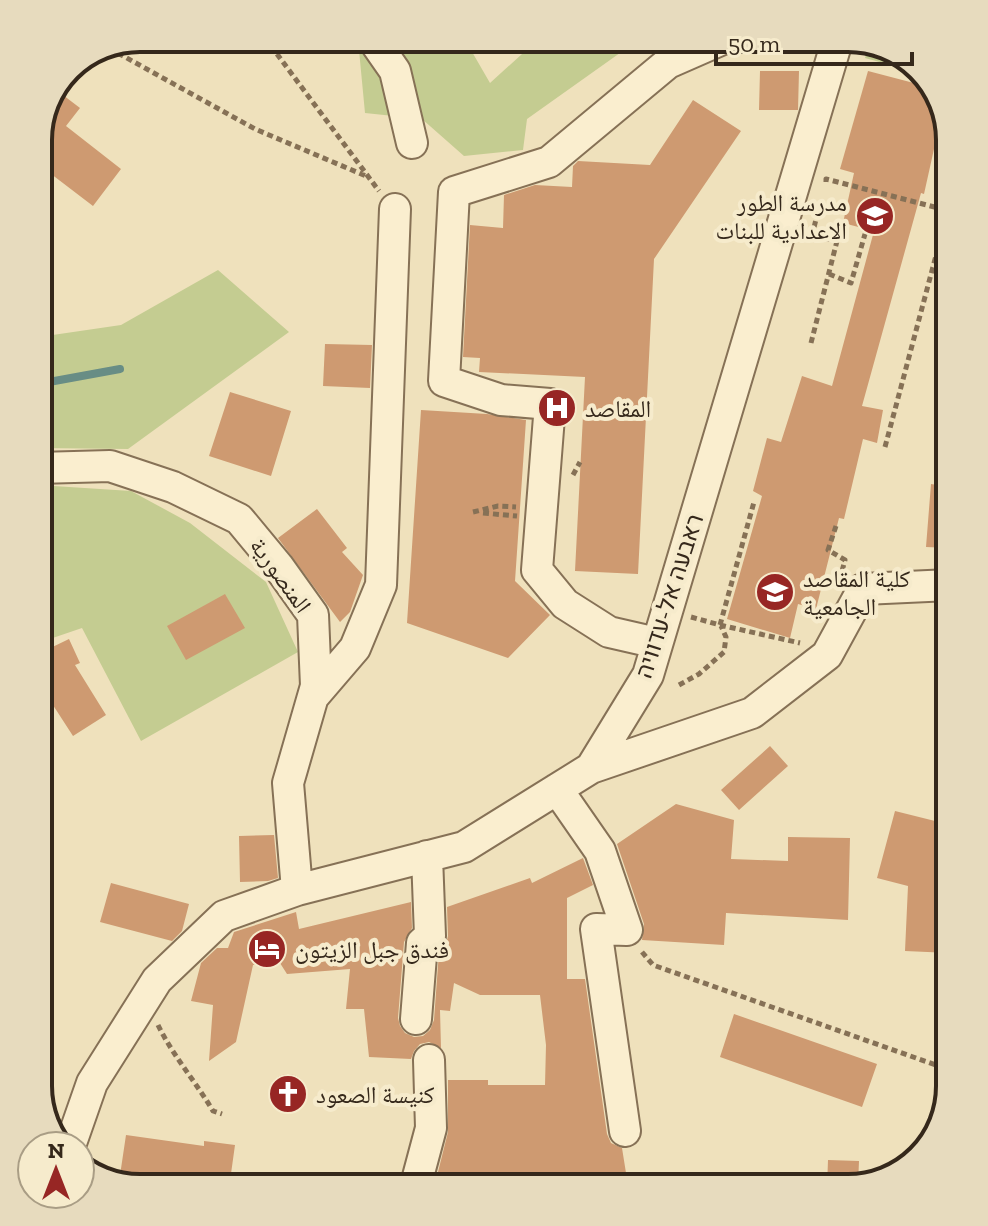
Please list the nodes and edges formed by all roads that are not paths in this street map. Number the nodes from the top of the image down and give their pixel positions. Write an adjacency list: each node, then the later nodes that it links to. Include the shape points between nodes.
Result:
1 (382, 52): 4 (street, via 395,71)
2 (693, 52): 8 (street, via 668,63 549,162 454,192 444,381 501,400 550,404 537,570 565,604 609,632)
3 (834, 52): 8 (street, ראבעה אל-עדוויה)
4 (412, 143)
5 (395, 209): 9 (street, via 381,585 355,648)
6 (52, 468): 9 (street, المنصورية, via 110,466 173,487 239,519 313,615)
7 (936, 586): 10 (street, via 863,589 827,655 752,713)
8 (657, 643): 10 (street, ראבעה אל-עדוויה, via 648,675)
9 (313, 697): 13 (street, المنصورية, via 288,783)
10 (591, 768): 11 (street, ראבעה אל-עדוויה)
11 (557, 789): 12 (street, ראבעה אל-עדוויה, via 464,847); 17 (street, via 600,851 629,935 596,929)
12 (427, 856): 13 (street, ראבעה אל-עדוויה); 14 (street, via 430,936 422,943)
13 (297, 890): 16 (street, ראבעה אל-עדוויה, via 224,916 157,980 92,1083)
14 (416, 1019)
15 (429, 1060): 18 (street, via 431,1128)
16 (76, 1130)
17 (625, 1131)
18 (419, 1174)

